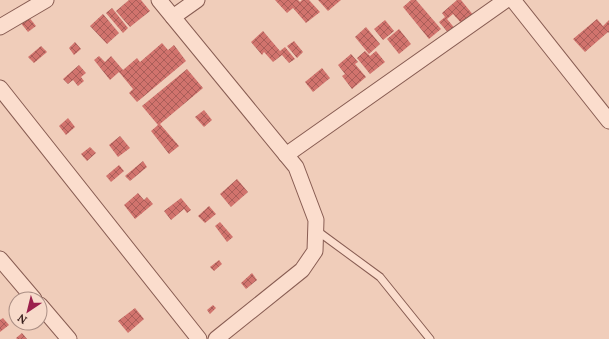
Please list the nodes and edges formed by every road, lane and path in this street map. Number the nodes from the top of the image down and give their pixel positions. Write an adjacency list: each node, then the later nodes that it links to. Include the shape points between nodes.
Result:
1 (46, 0): 7 (street)
2 (160, 0): 6 (street)
3 (197, 0): 6 (street)
4 (506, 0): 10 (street)
5 (513, 0): 9 (street)
6 (173, 17): 10 (street)
7 (0, 27)
8 (0, 88): 16 (street)
9 (609, 121)
10 (286, 155): 11 (street, via 296,167 316,220)
11 (316, 229): 17 (street, via 315,251 302,270); 18 (lane, via 380,277)
12 (0, 259): 13 (street)
13 (27, 291)
14 (48, 315): 15 (street)
15 (69, 339)
16 (200, 339)
17 (216, 339)
18 (430, 339)

